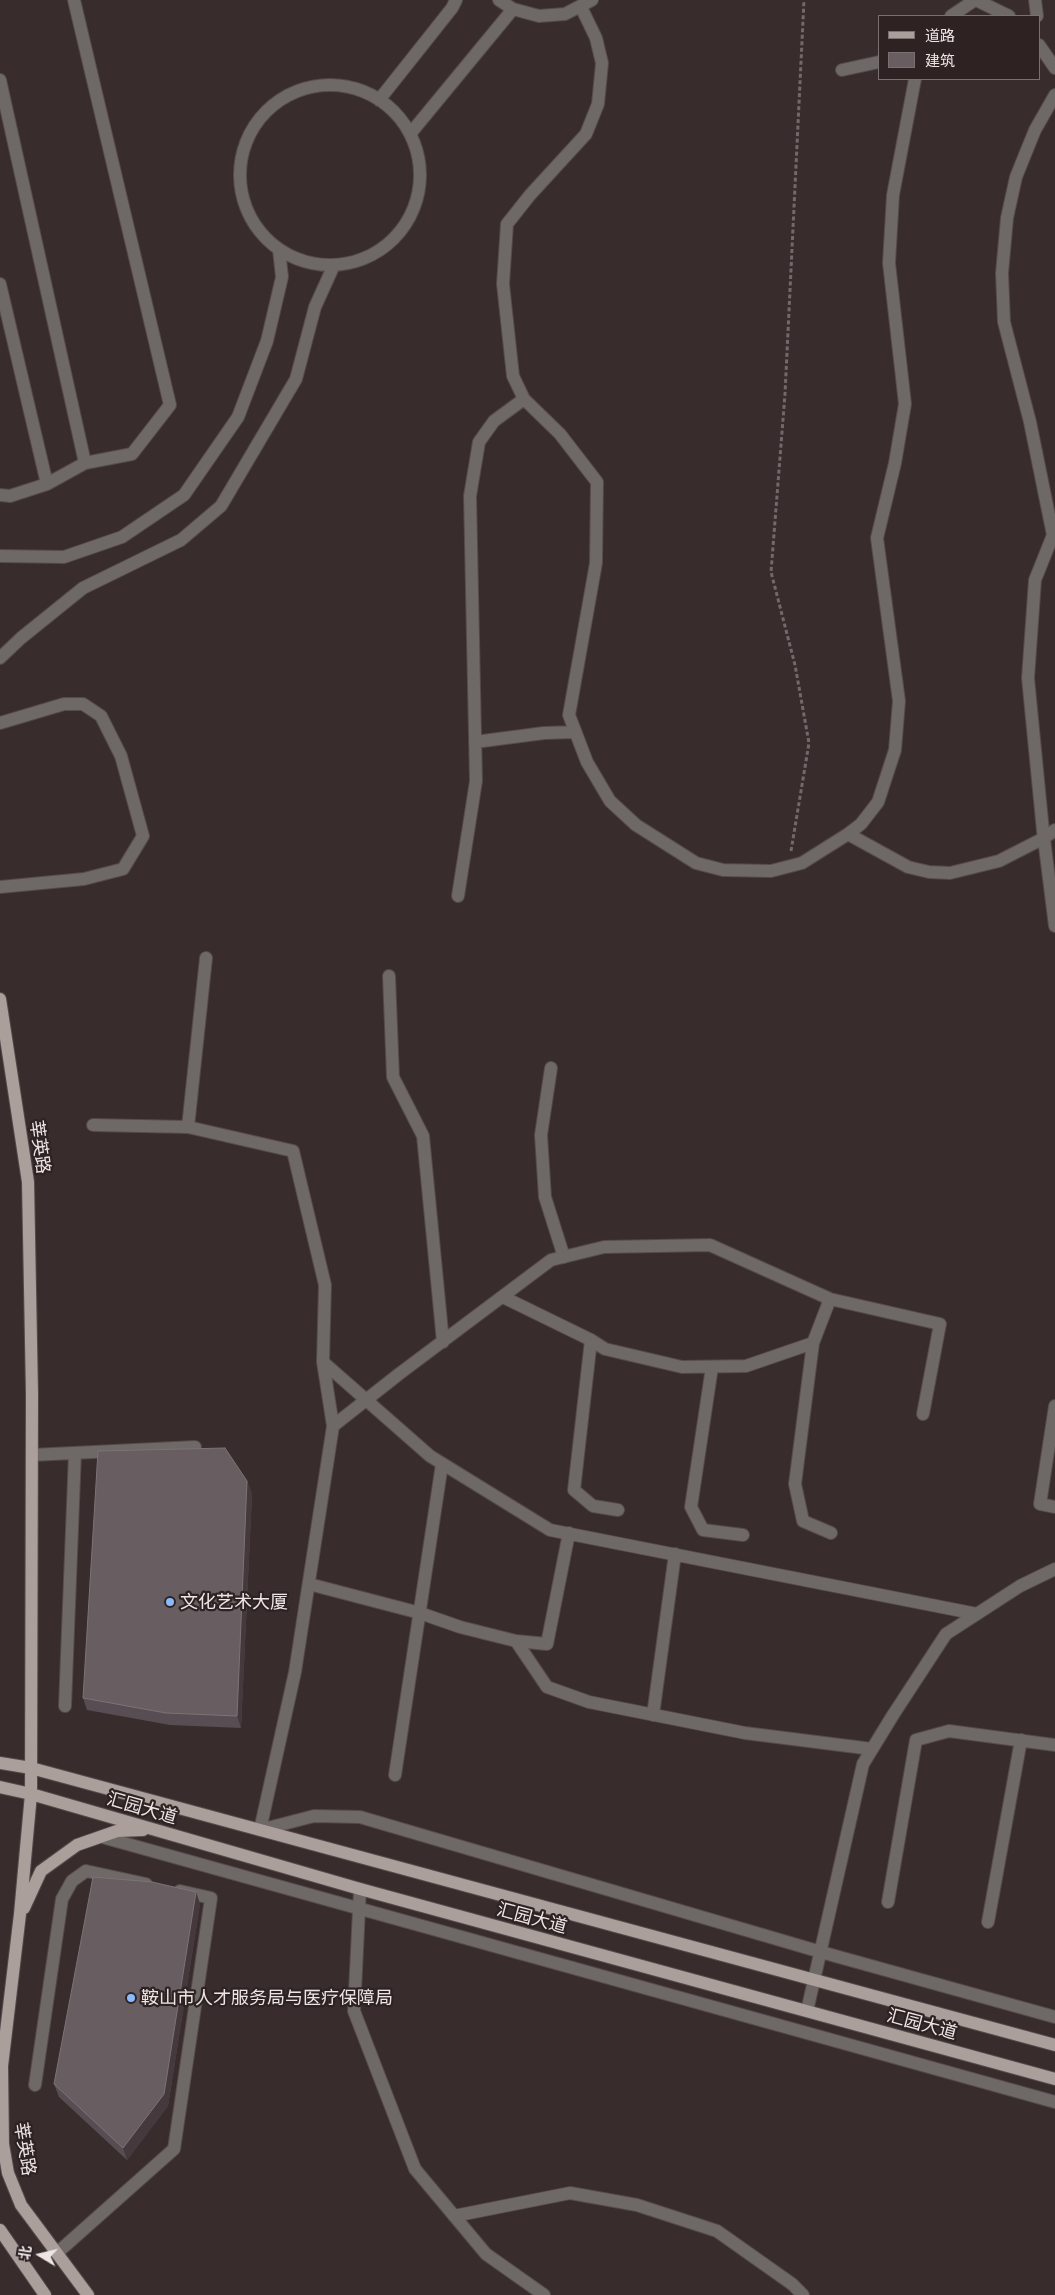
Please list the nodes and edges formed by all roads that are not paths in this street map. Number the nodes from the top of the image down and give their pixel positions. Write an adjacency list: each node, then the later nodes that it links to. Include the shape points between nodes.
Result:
1 (74, 0): 25 (street, via 170,405 132,454)
2 (456, 0): 19 (street)
3 (499, 0): 8 (street)
4 (592, 0): 7 (street)
5 (975, 0): 9 (street); 10 (street)
6 (1036, 0): 11 (street)
7 (581, 7): 8 (street, via 565,14 539,16); 24 (street, via 596,38 602,63 598,104 586,134 507,224 503,284 513,376)
8 (513, 9): 20 (street)
9 (952, 15)
10 (1007, 15)
11 (1037, 15)
12 (1040, 46): 14 (street)
13 (878, 62): 15 (street)
14 (1055, 68)
15 (842, 70)
16 (0, 80): 25 (street)
17 (915, 80): 34 (street, via 893,195 889,263 905,404 877,538 899,701 894,750 878,802 861,824)
18 (1055, 95): 35 (street, via 1035,130 1016,177 1007,218 1002,273 1004,322 1030,422 1053,535 1035,580 1028,678)
19 (379, 100): 20 (street, via 392,110); 21 (street, via 368,93 339,85 310,86 282,98 260,118 245,144 240,173 244,203 258,229)
20 (410, 134): 22 (street, via 419,162 418,192 408,220 389,243 364,259)
21 (279, 250): 22 (street, via 296,259); 28 (street, via 282,277 267,341 238,417 184,495 122,537 64,557)
22 (334, 265): 29 (street, via 315,307 296,379 221,506 181,540 83,588)
23 (0, 284): 26 (street)
24 (524, 399): 31 (street, via 560,434 597,482 596,563 569,715); 32 (street, via 494,421 479,442 470,496)
25 (85, 462): 26 (street)
26 (47, 484): 27 (street, via 10,496)
27 (0, 495)
28 (0, 556)
29 (0, 658)
30 (0, 722): 36 (street, via 64,704 83,704 101,716 121,756 143,836 123,869 84,879)
31 (575, 732): 32 (street); 34 (street, via 587,762 610,801 636,825 696,863 723,870 771,871 802,863)
32 (475, 742): 37 (street, via 476,781)
33 (1055, 830): 35 (street)
34 (848, 834): 35 (street, via 908,867 929,872 950,872 999,861)
35 (1044, 838): 38 (street)
36 (0, 887)
37 (458, 896)
38 (1055, 926)
39 (206, 958): 44 (street)
40 (389, 976): 49 (street, via 393,1077 423,1136)
41 (0, 999): 59 (main road, 莘英路, via 28,1182)
42 (551, 1068): 45 (street, via 541,1135 545,1197)
43 (93, 1125): 44 (street)
44 (188, 1127): 51 (street, via 293,1151 326,1285)
45 (564, 1257): 46 (street, via 550,1260); 47 (street, via 604,1247 710,1245)
46 (503, 1297): 48 (street); 49 (street)
47 (830, 1299): 50 (street); 55 (street, via 940,1324)
48 (591, 1340): 52 (street, via 605,1349 682,1367); 62 (street, via 574,1490 593,1506)
49 (443, 1342): 53 (street)
50 (813, 1343): 52 (street, via 746,1366); 64 (street, via 795,1484 803,1521)
51 (323, 1362): 53 (street); 56 (street)
52 (712, 1367): 65 (street, via 691,1507 703,1530)
53 (366, 1400): 56 (street); 60 (street)
54 (1055, 1406): 61 (street, via 1040,1504)
55 (923, 1414)
56 (333, 1426): 68 (street)
57 (195, 1447): 58 (street)
58 (75, 1453): 59 (street); 72 (street)
59 (32, 1455): 78 (main road, 莘英路)
60 (442, 1464): 63 (street, via 550,1530); 69 (street)
61 (1055, 1507)
62 (618, 1510)
63 (569, 1533): 66 (street); 71 (street, via 547,1644)
64 (831, 1533)
65 (742, 1535)
66 (675, 1554): 70 (street); 73 (street)
67 (1055, 1569): 70 (street, via 1020,1586)
68 (309, 1584): 69 (street); 83 (street, via 296,1672)
69 (420, 1613): 71 (street); 79 (street)
70 (977, 1614): 76 (street, via 946,1634)
71 (516, 1641): 73 (street, via 547,1687 589,1702)
72 (65, 1706)
73 (653, 1715): 76 (street, via 746,1733)
74 (1020, 1740): 75 (street); 86 (street, via 949,1731 916,1740); 89 (street)
75 (1055, 1745)
76 (872, 1749): 90 (street, via 863,1764)
77 (0, 1763): 78 (main road, 汇园大道)
78 (31, 1768): 81 (main road, 莘英路); 83 (main road, 汇园大道)
79 (395, 1775)
80 (0, 1787): 81 (main road, 汇园大道)
81 (30, 1794): 82 (main road, 汇园大道); 88 (main road, 莘英路)
82 (152, 1829): 84 (main road, via 118,1831); 85 (main road, 汇园大道)
83 (260, 1830): 90 (street, via 314,1816 360,1817); 91 (main road, 汇园大道)
84 (102, 1836): 87 (street); 88 (main road, via 77,1845 41,1871)
85 (360, 1889): 87 (street); 92 (main road, 汇园大道)
86 (888, 1902)
87 (358, 1908): 97 (street); 100 (street, via 354,2011 414,2169)
88 (20, 1914): 98 (main road, 莘英路, via 2,2066)
89 (988, 1922)
90 (821, 1952): 91 (street); 93 (street)
91 (814, 1980): 92 (street); 94 (main road, 汇园大道)
92 (807, 2011): 95 (main road, 汇园大道)
93 (1055, 2017)
94 (1055, 2045)
95 (1055, 2079)
96 (35, 2086): 102 (street, via 62,1899 72,1881 86,1871 211,1898 174,2148)
97 (1055, 2102)
98 (1, 2130): 99 (main road, 莘英路)
99 (4, 2176): 102 (main road, 莘英路)
100 (454, 2216): 105 (street, via 486,2254); 106 (street, via 570,2193 637,2205 717,2231)
101 (0, 2230): 103 (main road)
102 (57, 2253): 104 (main road, 莘英路)
103 (45, 2295)
104 (88, 2295)
105 (544, 2295)
106 (803, 2295)

